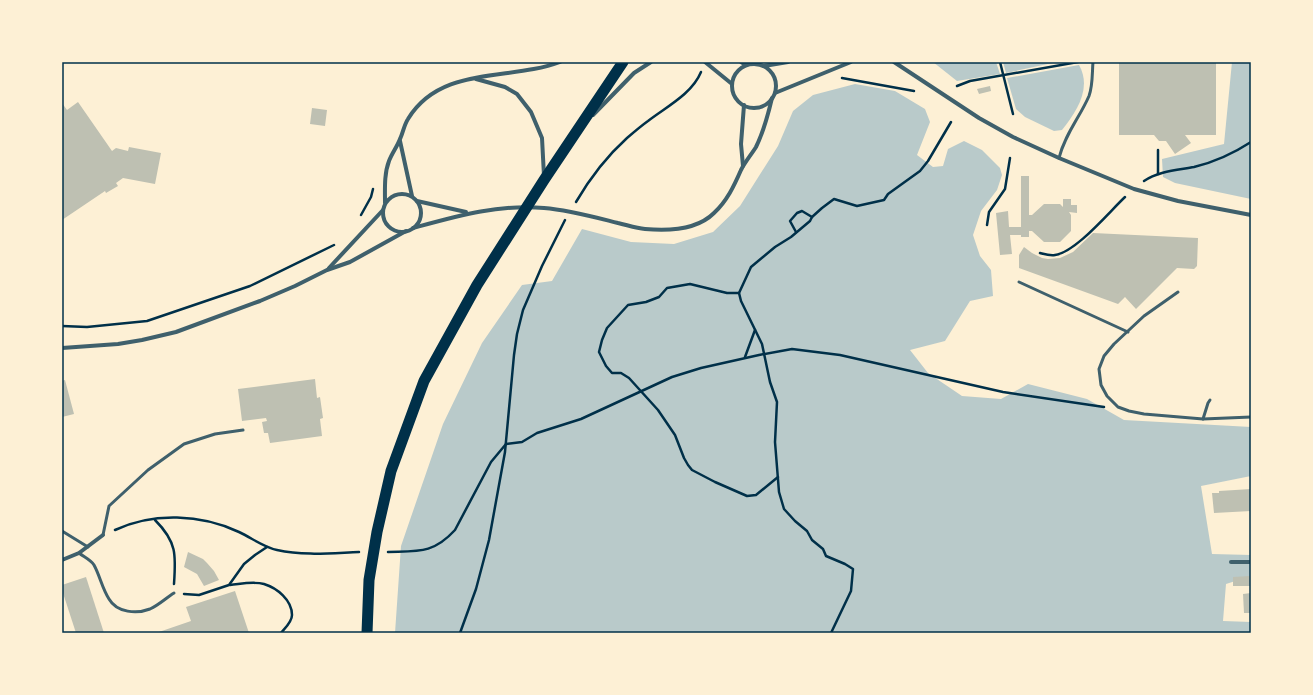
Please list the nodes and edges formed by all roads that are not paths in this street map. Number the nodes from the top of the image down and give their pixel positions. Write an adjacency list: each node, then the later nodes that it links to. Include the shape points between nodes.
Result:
1 (560, 62): 12 (street)
2 (623, 62): 17 (highway)
3 (651, 62): 17 (street, via 634,73)
4 (705, 62): 13 (street)
5 (741, 62): 10 (street)
6 (788, 62): 11 (street)
7 (851, 62): 14 (street)
8 (894, 62): 19 (street, via 979,118)
9 (1093, 62): 19 (lane, via 1088,97 1067,136)
10 (746, 65): 11 (street); 13 (street, via 736,73)
11 (764, 66): 14 (street, via 775,80)
12 (471, 78): 18 (street, via 446,86 424,101 408,120); 21 (street, via 505,87 517,94 531,112 542,138)
13 (732, 84): 16 (street, via 735,96)
14 (775, 93): 15 (street)
15 (772, 98): 16 (street, via 768,103 756,107); 20 (street, via 767,120 755,148)
16 (744, 105): 20 (street, via 741,144)
17 (578, 130): 21 (highway)
18 (400, 141): 22 (street); 24 (street, via 389,161 385,180)
19 (1060, 158): 27 (street, via 1134,189 1178,201)
20 (743, 167): 26 (street, via 730,194 713,214 700,222 675,230 644,229 544,208 497,208)
21 (544, 180): 47 (highway, via 477,285 424,382 391,471 377,532 369,580)
22 (412, 196): 23 (street); 24 (street, via 397,194)
23 (417, 202): 26 (street); 28 (street, via 420,216)
24 (385, 203): 25 (street)
25 (383, 210): 29 (street, via 386,224 399,232); 30 (street)
26 (469, 213): 28 (street)
27 (1251, 215)
28 (413, 228): 29 (street)
29 (406, 231): 30 (street, via 350,262)
30 (327, 270): 34 (street, via 260,302 176,332 118,344)
31 (1019, 282): 33 (lane)
32 (1178, 292): 33 (lane, via 1144,316)
33 (1128, 332): 37 (lane, via 1104,356 1100,369 1101,385 1107,396 1118,407 1144,414)
34 (62, 348)
35 (1210, 400): 37 (lane)
36 (1251, 417): 37 (lane)
37 (1203, 419)
38 (243, 430): 40 (lane, via 214,434 184,444 148,470 109,506)
39 (62, 531): 41 (lane)
40 (103, 534): 41 (street)
41 (88, 547): 42 (street)
42 (79, 553): 43 (street); 46 (lane, via 93,564 110,601 119,608 130,612 152,608)
43 (62, 560)
44 (1230, 562): 45 (street)
45 (1251, 562)
46 (174, 593)
47 (367, 633)

